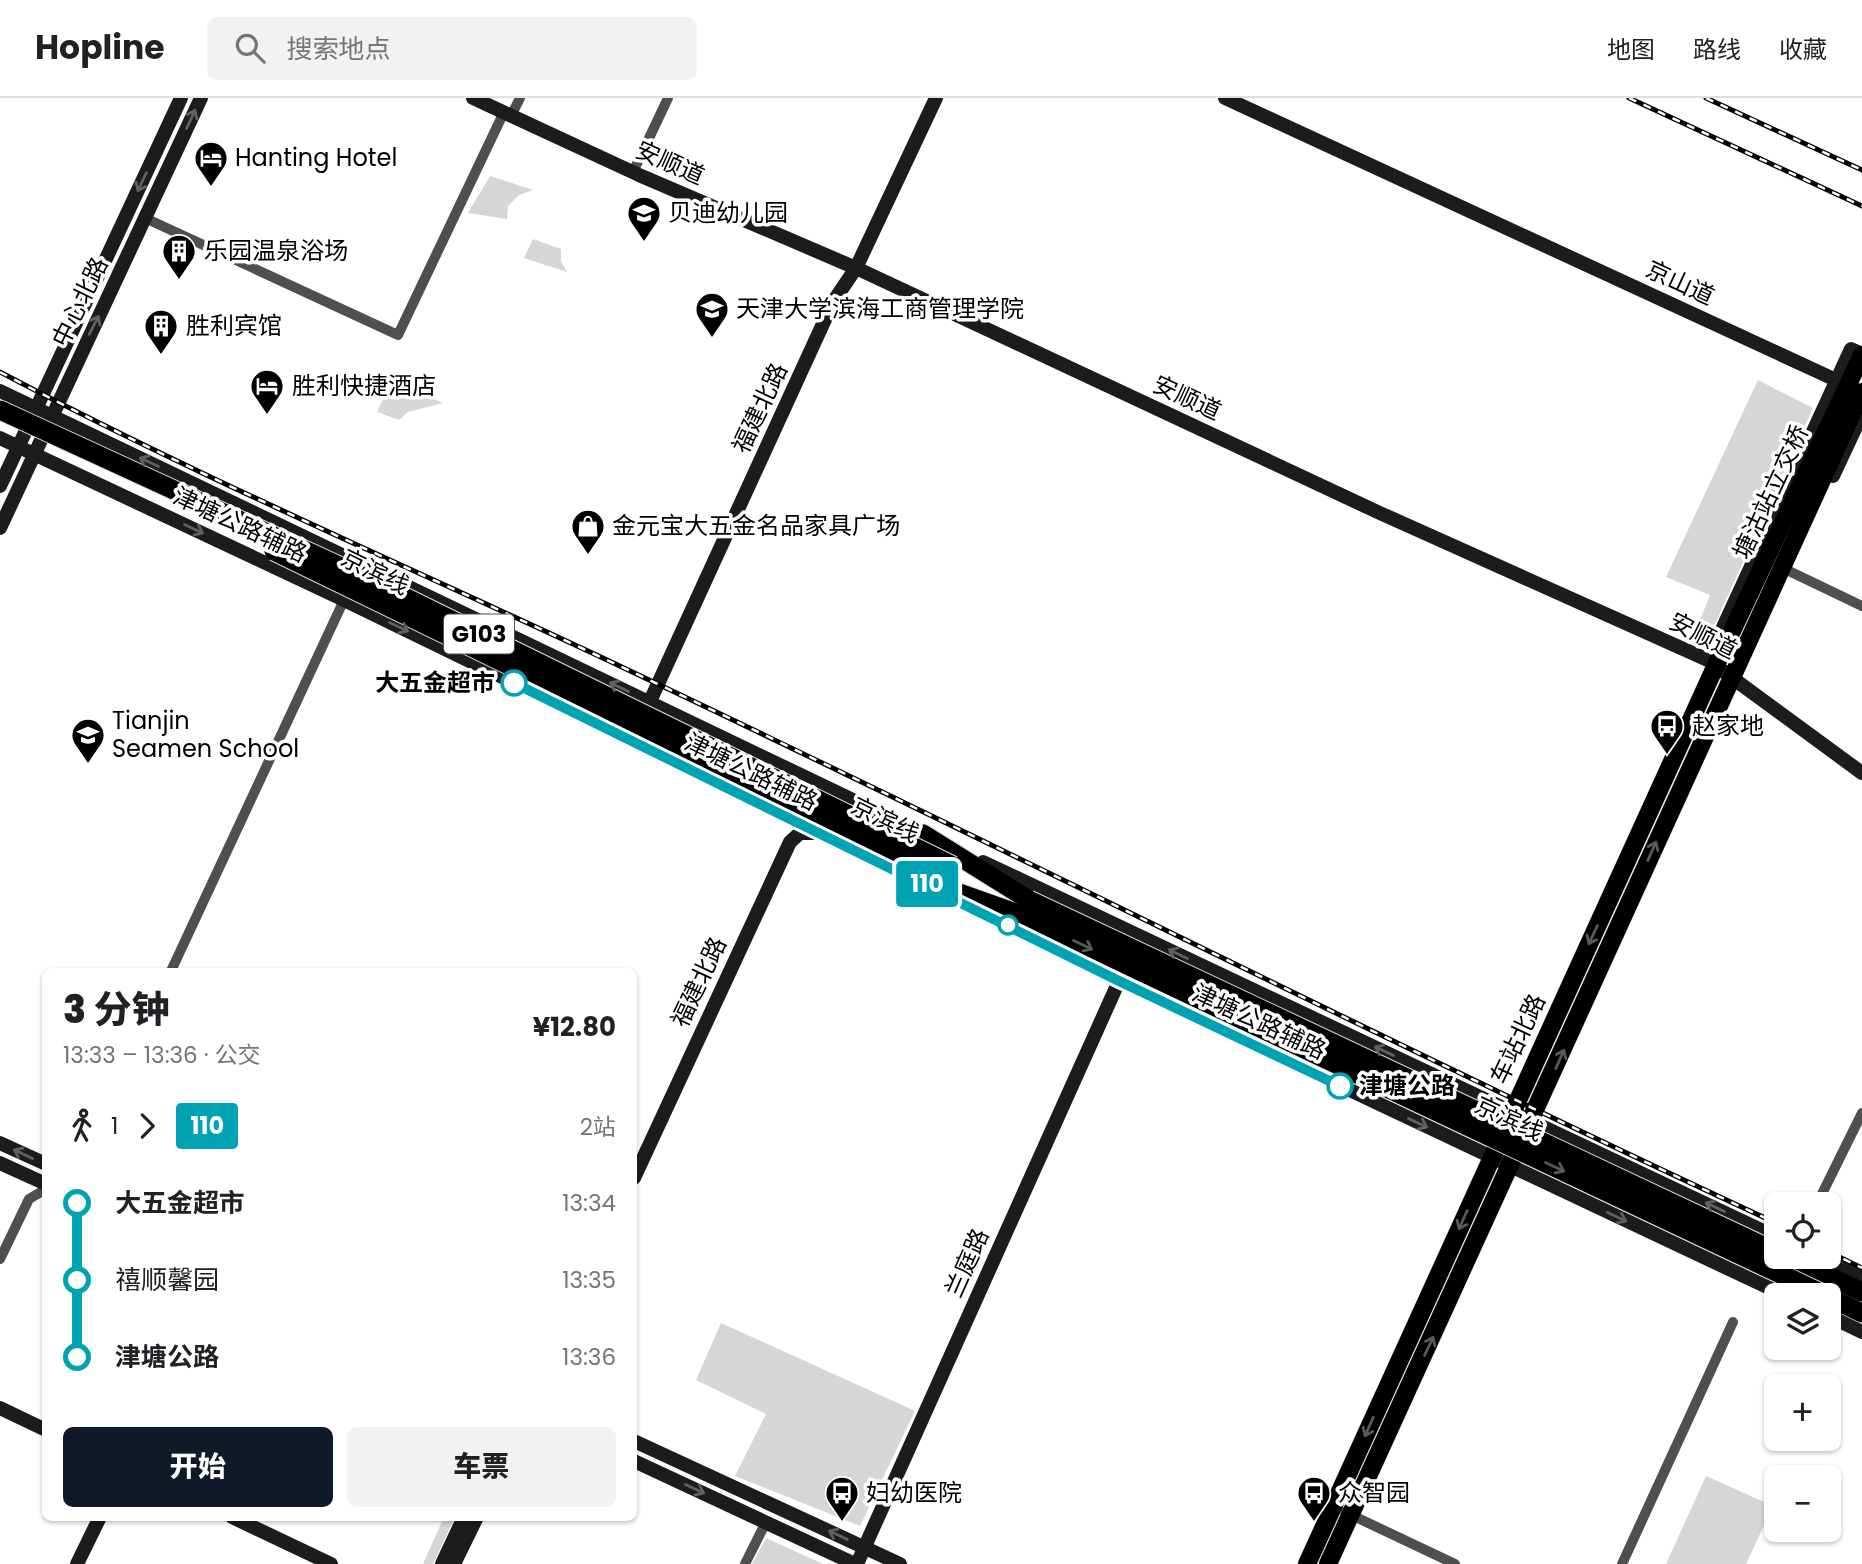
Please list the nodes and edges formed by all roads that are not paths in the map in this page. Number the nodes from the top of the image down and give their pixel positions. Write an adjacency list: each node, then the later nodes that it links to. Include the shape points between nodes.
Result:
1 (181, 98): 18 (main road, 中心北路, one-way to 18, via 51,379)
2 (201, 98): 10 (main road, 中心北路, one-way to 2)
3 (473, 98): 8 (main road, 安顺道)
4 (520, 98): 8 (street)
5 (668, 98): 9 (street)
6 (936, 98): 11 (main road, 福建北路)
7 (1225, 98): 13 (main road, 京山道)
8 (507, 114): 9 (main road, 安顺道); 10 (street, via 398,335)
9 (633, 172): 11 (main road, 安顺道)
10 (145, 218): 14 (main road, 中心北路, one-way to 10)
11 (856, 268): 33 (main road, 安顺道, via 1382,514); 34 (main road, 福建北路, via 833,302)
12 (1862, 354): 13 (main road, via 1851,349); 33 (main road, 塘沽站立交桥)
13 (1836, 380): 33 (main road)
14 (65, 386): 18 (main road, 中心北路); 21 (main road, via 64,412)
15 (0, 391): 18 (main road, 津塘公路辅路 / G103)
16 (1862, 392): 33 (main road, 塘沽站立交桥)
17 (0, 410): 40 (highway, 京滨线 / G103, bridge, via 378,584)
18 (43, 411): 21 (main road, 津塘公路辅路 / G103); 23 (main road, 中心北路); 24 (main road, 中心北路)
19 (1862, 414): 30 (main road)
20 (0, 424): 40 (highway, 京滨线 / G103, bridge)
21 (81, 430): 34 (main road, 津塘公路辅路 / G103, one-way to 21)
22 (0, 438): 24 (main road, 津塘公路辅路)
23 (42, 438): 25 (main road, 中心北路); 26 (main road)
24 (19, 446): 25 (main road, 津塘公路辅路); 27 (main road, 中心北路)
25 (35, 454): 26 (main road, 津塘公路辅路); 28 (main road, 中心北路)
26 (65, 468): 28 (main road, via 40,467); 31 (main road, 津塘公路辅路, one-way to 31)
27 (0, 486)
28 (19, 487): 29 (main road, 中心北路)
29 (0, 528)
30 (1789, 571): 32 (street); 33 (main road)
31 (344, 600): 35 (main road, 津塘公路辅路, one-way to 35); 43 (street)
32 (1862, 606)
33 (1726, 664): 36 (main road, 安顺道); 45 (main road, 车站北路, one-way to 45); 47 (main road, 车站北路, one-way to 33)
34 (649, 702): 35 (main road, 福建北路); 38 (main road, 津塘公路辅路 / G103)
35 (632, 740): 37 (main road, 津塘公路辅路)
36 (1862, 773)
37 (767, 805): 39 (main road, 津塘公路辅路); 49 (main road, 福建北路, via 782,822 783,838)
38 (923, 834): 42 (highway, G103); 45 (main road, 津塘公路辅路 / G103, one-way to 38)
39 (826, 835): 41 (main road, 津塘公路辅路); 54 (main road, 福建北路, via 800,833 790,842)
40 (950, 872): 42 (highway, 京滨线 / G103)
41 (911, 876): 42 (highway); 44 (main road, 津塘公路辅路)
42 (1025, 907): 59 (highway, 京滨线 / G103, bridge); 64 (highway, 京滨线 / G103, one-way to 64, bridge)
43 (172, 968)
44 (1119, 981): 50 (main road, 津塘公路辅路, one-way to 50); 83 (main road, 兰庭路)
45 (1512, 1111): 47 (main road, 津塘公路辅路 / G103); 50 (main road, 车站北路)
46 (1862, 1113): 57 (street)
47 (1532, 1121): 53 (main road, 车站北路); 58 (main road, 津塘公路辅路 / G103, one-way to 47)
48 (0, 1143): 51 (main road, one-way to 48)
49 (637, 1149)
50 (1491, 1158): 53 (main road, 津塘公路辅路); 76 (main road, 车站北路, one-way to 76)
51 (42, 1162)
52 (0, 1163): 55 (main road)
53 (1511, 1167): 65 (main road, 津塘公路辅路, one-way to 65); 77 (main road, 车站北路, one-way to 53)
54 (637, 1172)
55 (42, 1184)
56 (42, 1189): 60 (street, via 29,1199)
57 (1823, 1192)
58 (1764, 1231)
59 (1764, 1246)
60 (0, 1259)
61 (1841, 1268): 63 (main road)
62 (1814, 1269): 66 (highway)
63 (1862, 1278)
64 (1800, 1283)
65 (1764, 1286)
66 (1862, 1292)
67 (1841, 1303): 68 (highway, 京滨线 / G103)
68 (1862, 1313)
69 (1732, 1322): 94 (street)
70 (1841, 1322): 71 (main road)
71 (1862, 1332)
72 (0, 1408): 73 (main road)
73 (42, 1428)
74 (637, 1442): 83 (main road, one-way to 74)
75 (637, 1462): 82 (main road, one-way to 82)
76 (1334, 1506): 77 (street); 91 (main road, 车站北路)
77 (1351, 1515): 92 (main road, 车站北路); 93 (street)
78 (98, 1521): 84 (main road)
79 (240, 1521): 85 (main road)
80 (462, 1521): 86 (main road)
81 (475, 1521): 87 (main road)
82 (766, 1522): 88 (street); 89 (main road)
83 (864, 1547): 89 (main road, 兰庭路); 90 (main road)
84 (77, 1564)
85 (331, 1564)
86 (442, 1564)
87 (454, 1564)
88 (745, 1564)
89 (856, 1564)
90 (900, 1564)
91 (1307, 1564)
92 (1328, 1564)
93 (1455, 1564)
94 (1622, 1564)

